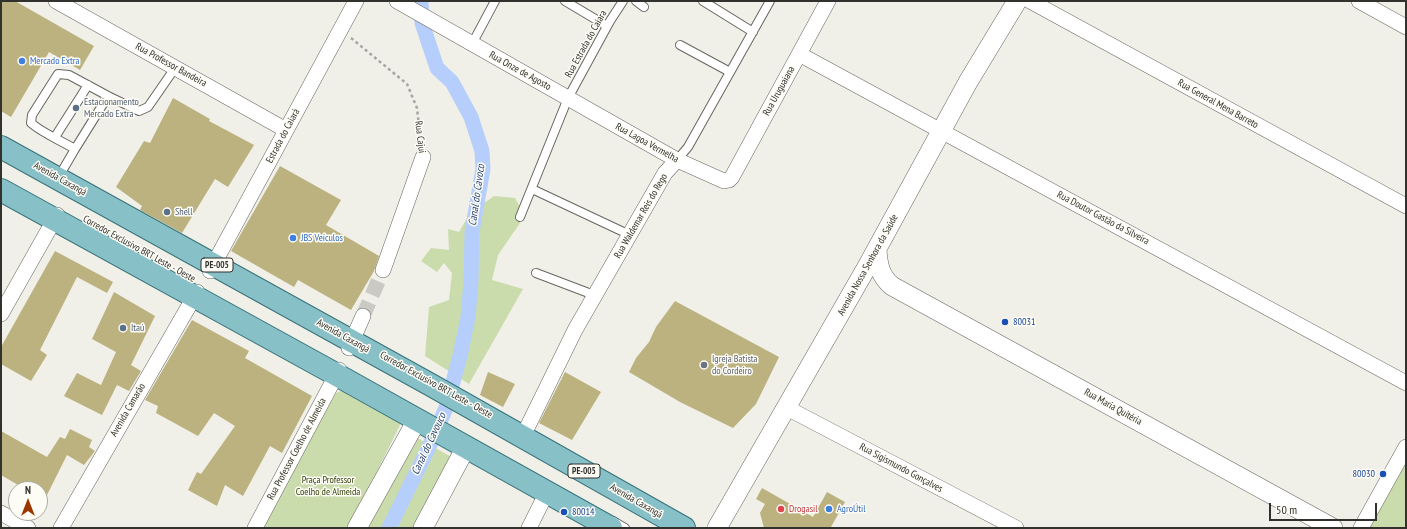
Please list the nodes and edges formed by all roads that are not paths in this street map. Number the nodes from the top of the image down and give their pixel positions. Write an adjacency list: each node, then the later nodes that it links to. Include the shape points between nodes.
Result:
1 (56, 1): 21 (street, Rua Professor Bandeira)
2 (356, 1): 26 (street, Estrada do Caiará)
3 (397, 1): 18 (street, Rua Onze de Agosto)
4 (496, 1): 18 (lane)
5 (565, 1): 15 (lane)
6 (622, 1): 15 (lane, Rua Estrada do Caiara)
7 (636, 1): 14 (lane)
8 (703, 1): 17 (lane)
9 (770, 1): 17 (lane, Rua Waldemar Reis do Rego)
10 (828, 1): 20 (street, Rua Uruguaiana)
11 (1017, 1): 27 (street, Avenida Nossa Senhora da Saúde)
12 (1030, 1): 39 (street, Rua General Mena Barreto)
13 (1359, 1): 16 (street)
14 (644, 7)
15 (607, 26): 25 (lane, Rua Estrada do Caiara)
16 (1406, 27)
17 (753, 32): 22 (lane, Rua Waldemar Reis do Rego)
18 (472, 44): 25 (street, Rua Onze de Agosto)
19 (680, 45): 22 (lane)
20 (799, 54): 27 (street, Rua Doutor Gastão da Silveira); 34 (street, Rua Uruguaiana)
21 (175, 68): 24 (lane, via 144,109 139,111); 26 (street, Rua Professor Bandeira)
22 (730, 72): 33 (lane, Rua Waldemar Reis do Rego, via 688,147)
23 (88, 85): 24 (lane); 28 (lane); 28 (lane, via 69,75 58,74 32,114 31,123)
24 (108, 96): 30 (lane)
25 (568, 98): 33 (street, Rua Lagoa Vermelha); 37 (lane, Rua Estrada do Caiara)
26 (286, 130): 44 (street, Estrada do Caiará)
27 (941, 131): 43 (street, Avenida Nossa Senhora da Saúde); 55 (street, Rua Doutor Gastão da Silveira)
28 (54, 137): 30 (lane)
29 (1, 147): 35 (main road, Avenida Caxangá / PE-005)
30 (75, 149): 35 (lane)
31 (1, 156): 35 (lane)
32 (423, 157): 45 (street, Rua Cajui)
33 (677, 160): 34 (street, Rua Lagoa Vermelha, via 724,181); 42 (street, Rua Waldemar Reis do Rego, via 666,173)
34 (729, 180)
35 (56, 182): 44 (main road, Avenida Caxangá / PE-005)
36 (1, 184): 40 (lane)
37 (532, 189): 41 (lane, Rua Estrada do Caiara); 42 (lane)
38 (1, 190): 40 (main road)
39 (1406, 206)
40 (56, 217): 49 (main road); 51 (street)
41 (520, 217)
42 (630, 235): 50 (street, Rua Waldemar Reis do Rego)
43 (876, 250): 47 (street, Rua Maria Quitéria, via 880,270); 48 (street, Avenida Nossa Senhora da Saúde)
44 (212, 267): 53 (main road, Avenida Caxangá / PE-005)
45 (383, 270)
46 (536, 273): 50 (lane)
47 (892, 286): 48 (street, Rua Maria Quitéria, via 871,286); 76 (street, Rua Maria Quitéria)
48 (853, 291): 56 (street, Avenida Nossa Senhora da Saúde)
49 (196, 294): 54 (main road); 65 (street, Avenida Camarão)
50 (594, 295): 59 (street, Rua Waldemar Reis do Rego)
51 (1, 314)
52 (363, 316): 53 (street)
53 (351, 344): 57 (main road, Avenida Caxangá / PE-005)
54 (338, 372): 58 (main road); 66 (street, Rua Professor Coelho de Almeida)
55 (1406, 383)
56 (787, 408): 74 (street, Avenida Nossa Senhora da Saúde); 75 (street, Rua Sigismundo Gonçalves)
57 (482, 418): 59 (main road, Avenida Caxangá / PE-005); 72 (lane, Corredor Exclusivo BRT Leste - Oeste)
58 (420, 419): 60 (main road); 67 (street)
59 (523, 436): 73 (main road, Avenida Caxangá / PE-005)
60 (465, 444): 62 (main road); 68 (street); 71 (lane)
61 (1406, 447): 77 (street)
62 (547, 492): 69 (street); 70 (main road)
63 (1, 513): 64 (street)
64 (28, 528)
65 (61, 528)
66 (255, 528)
67 (358, 528)
68 (423, 528)
69 (529, 528)
70 (611, 528)
71 (625, 528)
72 (671, 528)
73 (684, 528)
74 (717, 528)
75 (1016, 528)
76 (1333, 528)
77 (1361, 528)

